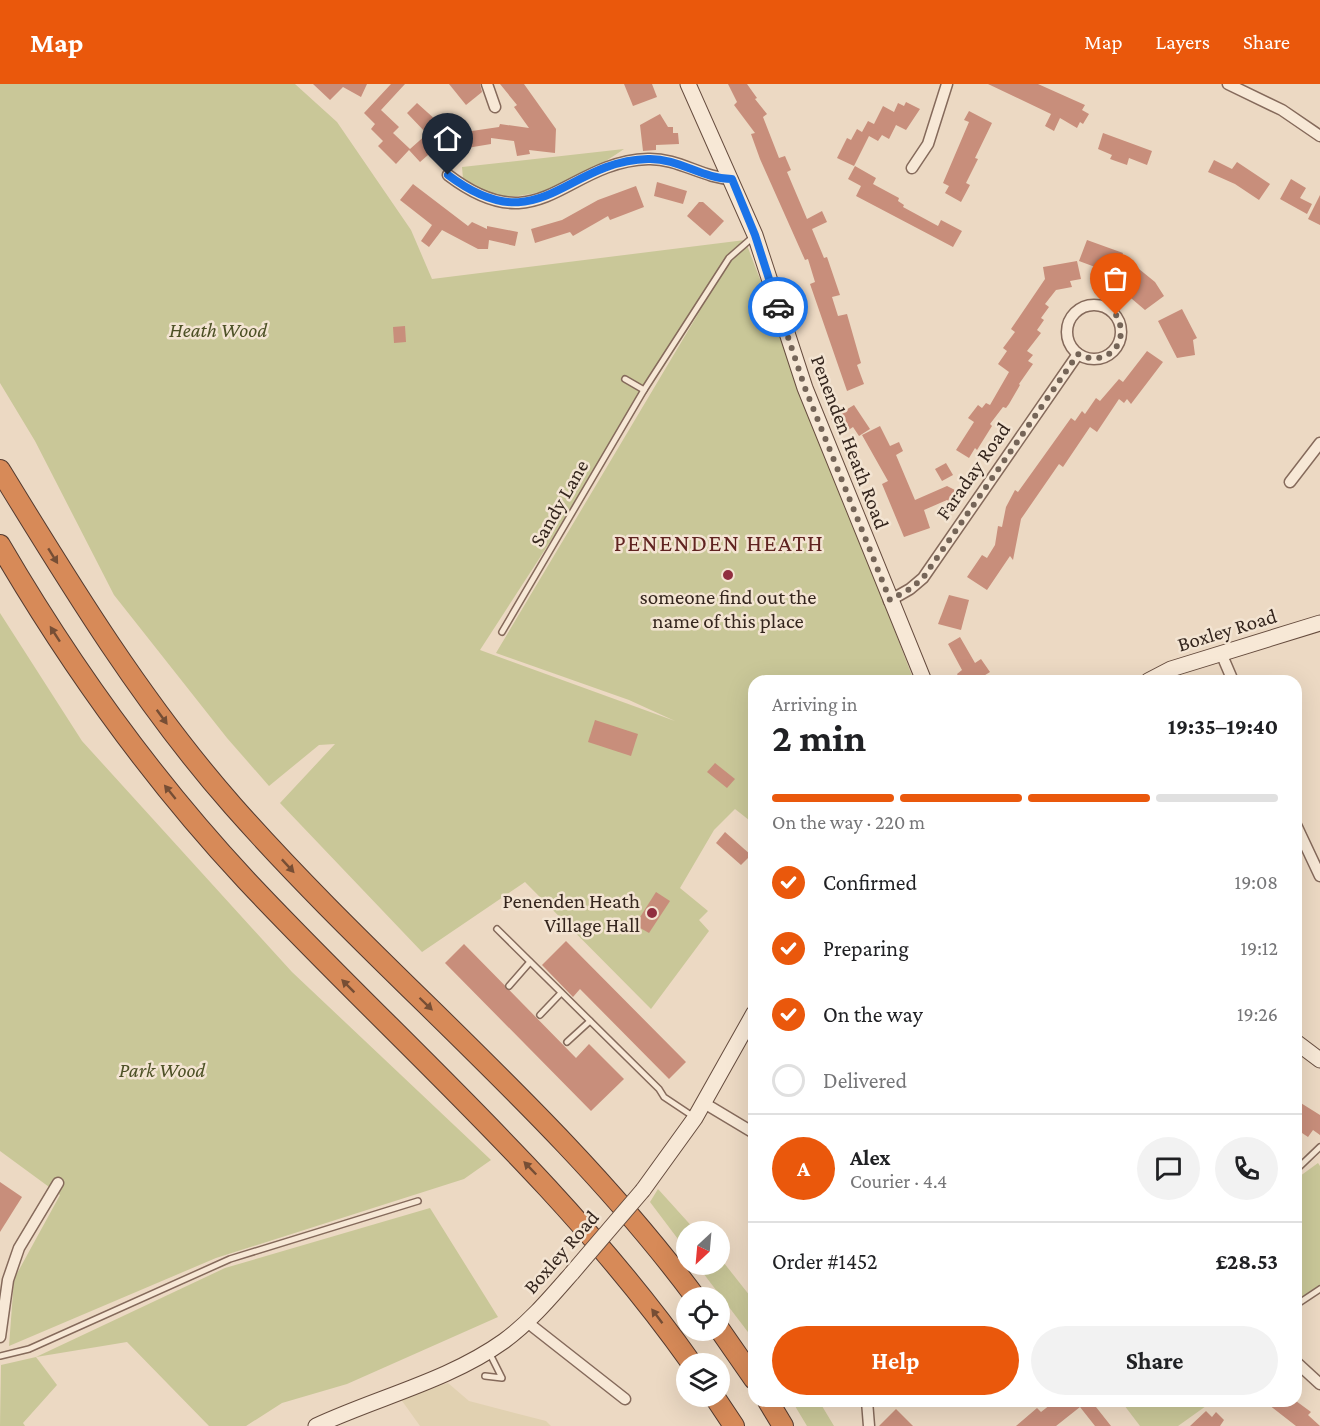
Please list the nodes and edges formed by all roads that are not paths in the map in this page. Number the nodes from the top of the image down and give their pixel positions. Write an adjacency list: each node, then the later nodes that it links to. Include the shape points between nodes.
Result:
1 (487, 84): 5 (street)
2 (688, 84): 9 (street, Penenden Heath Road)
3 (947, 84): 7 (street, via 928,144)
4 (1228, 84): 6 (street, via 1282,110)
5 (495, 107)
6 (1320, 136)
7 (912, 168)
8 (448, 175): 9 (street, via 483,198 509,203 550,194 624,162 648,159 680,162 711,178)
9 (732, 179): 10 (street, Penenden Heath Road)
10 (755, 235): 13 (lane, Sandy Lane, via 729,258); 20 (street, Penenden Heath Road, via 805,388)
11 (1078, 354): 11 (street, via 1067,334 1070,318 1088,305 1111,309 1122,329 1119,345 1101,358); 20 (street, Faraday Road, via 923,578)
12 (625, 379): 13 (lane)
13 (644, 390): 22 (lane, Sandy Lane)
14 (1320, 443): 16 (street)
15 (0, 470): 47 (highway, one-way to 47, via 100,630 172,731 232,804 333,912 584,1162)
16 (1290, 482)
17 (0, 545): 19 (highway)
18 (0, 559): 19 (highway)
19 (28, 592): 54 (highway, one-way to 19, via 639,1291 546,1185 207,837 108,712)
20 (890, 600): 24 (street, Penenden Heath Road)
21 (1320, 623): 23 (street, Boxley Road)
22 (502, 632)
23 (1221, 653): 25 (street, Boxley Road); 26 (street)
24 (921, 675)
25 (1160, 675)
26 (1230, 675)
27 (1302, 838): 28 (street)
28 (1320, 876)
29 (497, 929): 30 (lane)
30 (530, 962): 31 (lane); 32 (lane)
31 (509, 986)
32 (561, 993): 33 (lane); 34 (lane)
33 (540, 1015)
34 (590, 1021): 36 (lane); 40 (lane, via 664,1097)
35 (748, 1024): 39 (street, Boxley Road)
36 (567, 1042)
37 (1302, 1046): 38 (street)
38 (1320, 1060)
39 (704, 1103): 40 (street, Boxley Road); 41 (street)
40 (695, 1118): 50 (street, Boxley Road, bridge, via 643,1190)
41 (748, 1129)
42 (1320, 1147): 43 (lane)
43 (1302, 1164)
44 (58, 1183): 46 (street)
45 (418, 1201): 55 (lane, via 230,1259 29,1349)
46 (5, 1272): 51 (street)
47 (688, 1287)
48 (1320, 1289): 49 (lane)
49 (1302, 1301)
50 (527, 1322): 53 (street, Boxley Road); 60 (street)
51 (0, 1337)
52 (728, 1341): 57 (highway)
53 (488, 1350): 58 (lane, via 502,1378); 64 (street, Boxley Road, via 452,1370)
54 (684, 1353)
55 (0, 1356)
56 (1302, 1368): 59 (street)
57 (748, 1370)
58 (485, 1376)
59 (1320, 1384)
60 (625, 1399)
61 (721, 1407): 65 (highway)
62 (772, 1407): 66 (highway)
63 (867, 1407): 67 (street)
64 (316, 1426)
65 (734, 1426)
66 (783, 1426)
67 (869, 1426)

